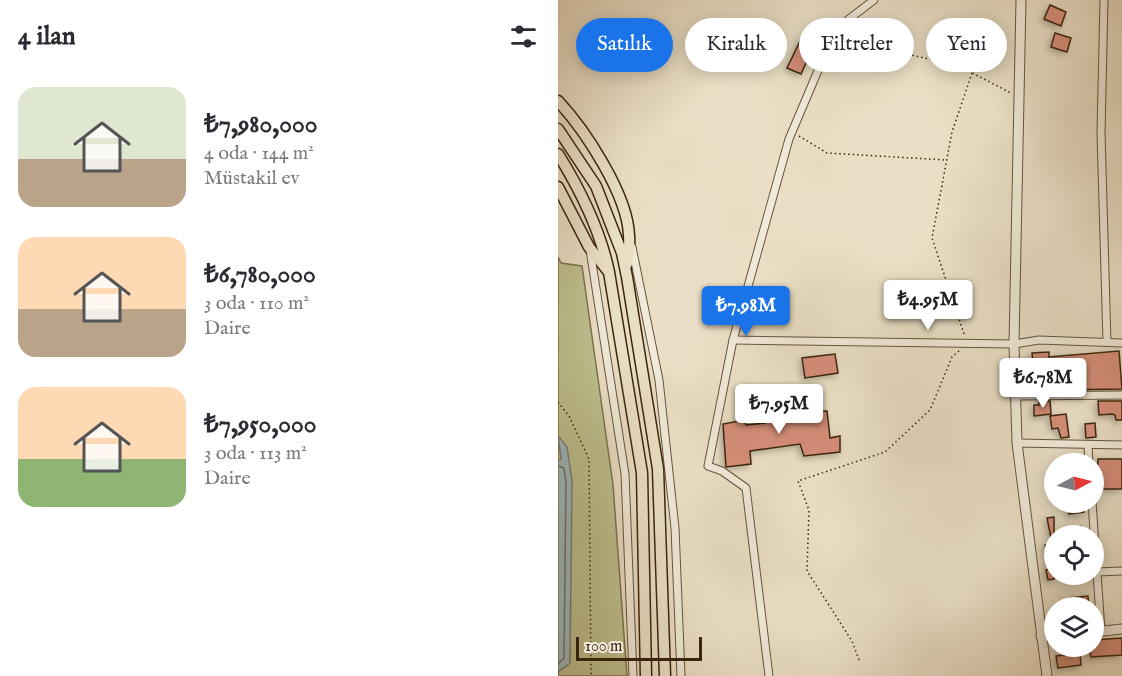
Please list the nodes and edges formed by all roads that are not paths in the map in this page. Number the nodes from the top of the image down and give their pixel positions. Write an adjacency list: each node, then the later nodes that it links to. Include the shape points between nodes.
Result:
1 (874, 0): 12 (street, via 849,19 828,47 792,132)
2 (1021, 0): 15 (street)
3 (1104, 0): 13 (street, via 1101,133)
4 (558, 101): 8 (main road, via 576,121 605,167)
5 (558, 129): 11 (main road, via 596,186 622,253)
6 (558, 154): 10 (main road, via 579,188 604,247)
7 (558, 187): 9 (main road)
8 (629, 234): 11 (main road); 31 (street, via 659,380 675,528)
9 (589, 247): 10 (main road); 28 (street, via 625,474)
10 (609, 272): 29 (main road, via 642,473)
11 (627, 277): 30 (main road, via 658,470)
12 (733, 340): 15 (street); 32 (street, via 708,466 746,488)
13 (1107, 342): 14 (street); 15 (street, via 1039,340)
14 (1122, 343)
15 (1014, 344): 17 (street)
16 (1122, 395): 17 (street)
17 (1015, 396): 18 (street)
18 (1017, 442): 19 (street); 26 (street)
19 (1088, 445): 20 (street); 21 (street)
20 (1122, 445)
21 (1088, 453)
22 (1122, 571): 23 (street)
23 (1104, 572)
24 (1122, 629): 25 (street)
25 (1104, 630)
26 (1041, 636): 27 (street); 33 (street)
27 (1044, 636)
28 (633, 676)
29 (646, 676)
30 (665, 676)
31 (681, 676)
32 (769, 676)
33 (1047, 676)

